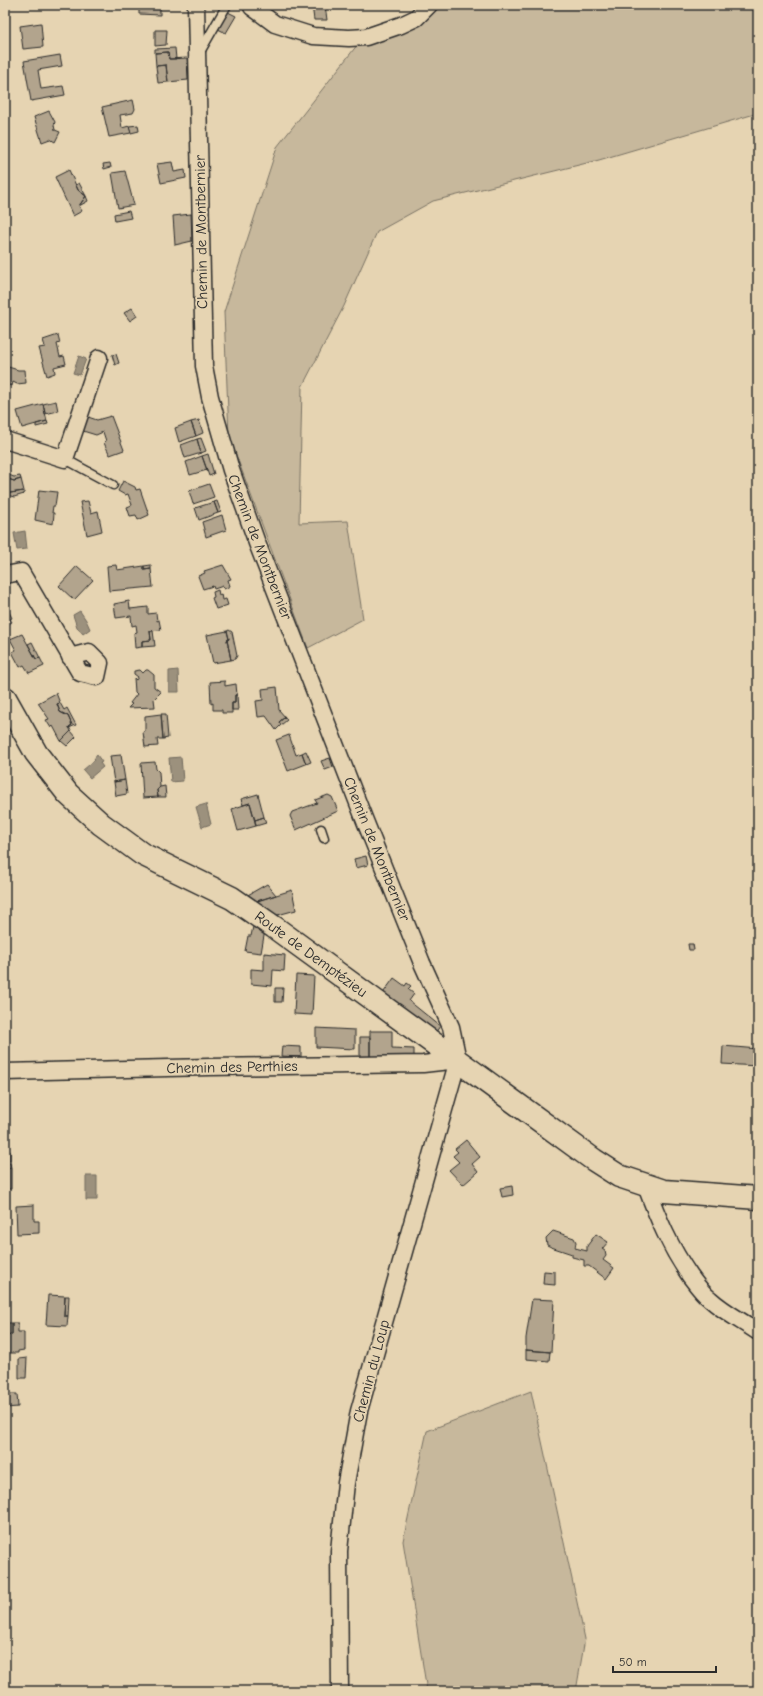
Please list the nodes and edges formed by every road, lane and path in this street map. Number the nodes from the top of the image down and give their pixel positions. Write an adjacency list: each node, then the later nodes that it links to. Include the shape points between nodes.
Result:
1 (196, 5): 5 (street, Chemin de Montbernier)
2 (227, 5): 5 (lane)
3 (252, 5): 4 (street, via 275,24 313,36 349,38 366,37 401,25 416,18)
4 (429, 5)
5 (197, 58): 15 (street, Chemin de Montbernier, via 204,366 210,397 230,470 257,543 365,821 451,1027)
6 (99, 358): 8 (street)
7 (5, 440): 8 (street)
8 (65, 459): 9 (lane)
9 (113, 485)
10 (5, 575): 11 (street, via 21,572)
11 (70, 657)
12 (5, 698): 15 (street, Route de Demptézieu, via 36,753 68,794 101,824 142,854 232,898)
13 (321, 829): 14 (lane)
14 (324, 838)
15 (458, 1060): 16 (street, Chemin des Perthies, via 423,1064); 17 (street, Route de Demptézieu, via 594,1160 619,1176); 20 (street, Chemin du Loup, via 359,1411 346,1483 339,1551)
16 (5, 1072)
17 (646, 1186): 18 (street, Route de Demptézieu, via 664,1191); 19 (street, via 669,1243 698,1286 720,1308)
18 (758, 1198)
19 (758, 1332)
20 (340, 1691)

